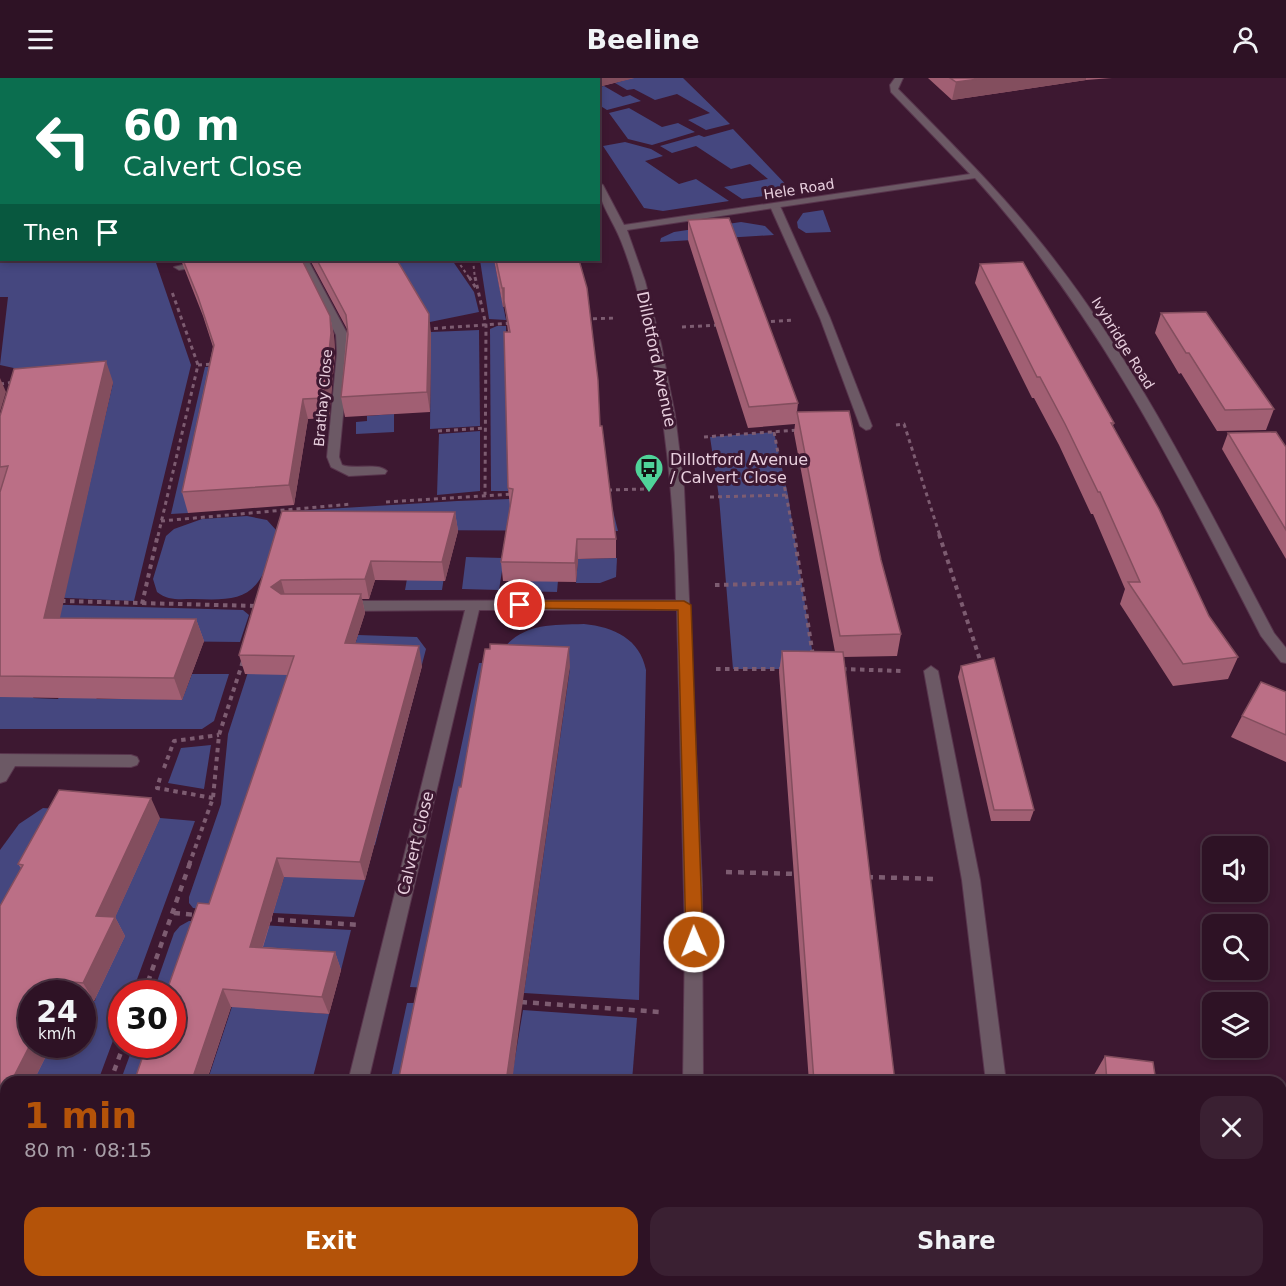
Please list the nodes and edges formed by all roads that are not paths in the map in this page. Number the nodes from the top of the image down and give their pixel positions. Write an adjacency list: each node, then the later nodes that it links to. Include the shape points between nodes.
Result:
1 (899, 78): 2 (street, Ivybridge Road, via 894,90)
2 (979, 175): 4 (street, Hele Road); 14 (street, Ivybridge Road, via 1054,266 1110,348 1161,434 1268,636)
3 (600, 189): 5 (street, Dillotford Avenue)
4 (775, 206): 5 (street, Hele Road); 9 (street, via 825,318)
5 (623, 228): 12 (street, Dillotford Avenue, via 651,322 673,439)
6 (212, 261): 8 (street)
7 (304, 261): 10 (street, Brathay Close, via 342,335 344,353 333,457 337,467 349,472)
8 (179, 267)
9 (866, 426)
10 (381, 471)
11 (473, 605): 12 (street); 13 (street); 19 (street, Calvert Close)
12 (684, 605): 20 (street, Dillotford Avenue, via 693,870)
13 (333, 606)
14 (1286, 658)
15 (931, 671): 21 (street, via 971,880)
16 (5, 760): 17 (street); 18 (street)
17 (131, 761)
18 (0, 777)
19 (359, 1076)
20 (693, 1076)
21 (995, 1076)

